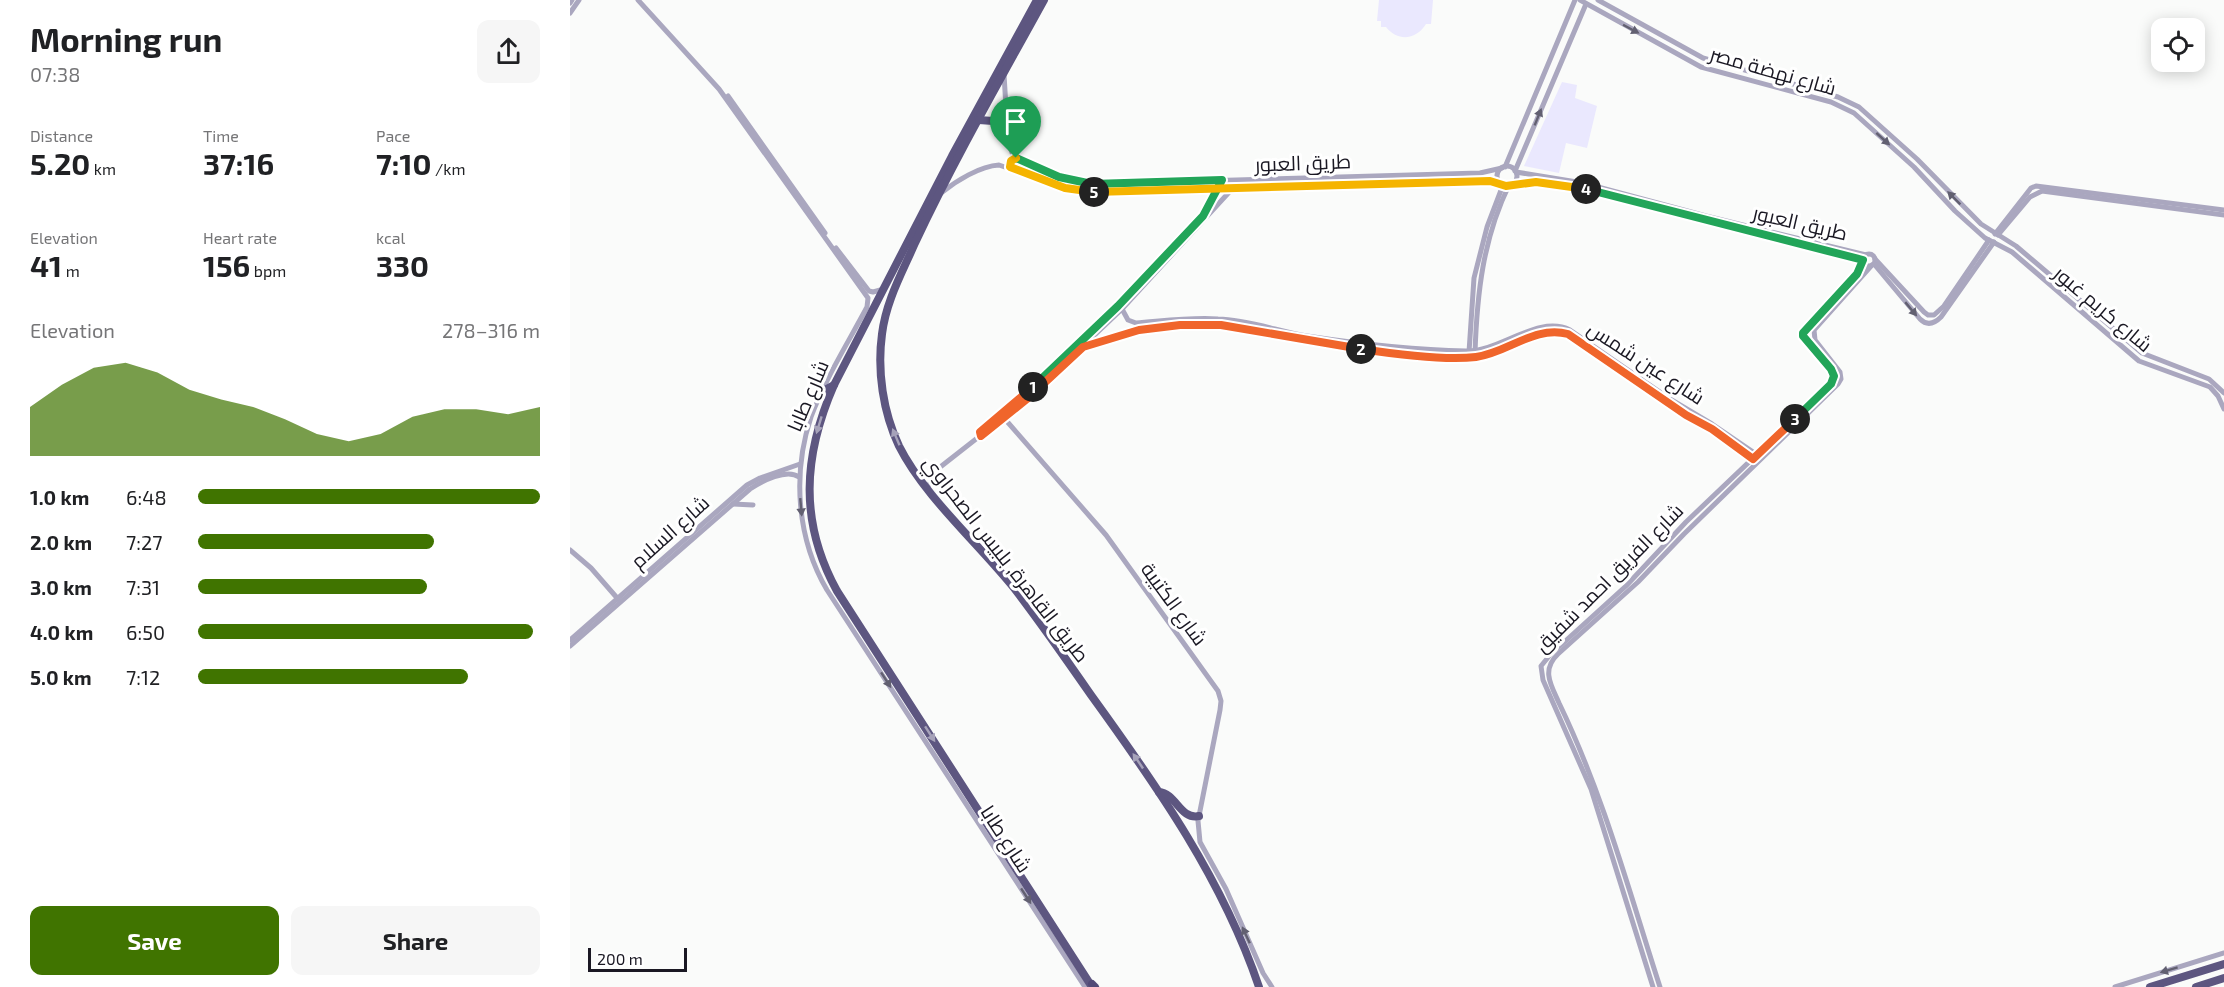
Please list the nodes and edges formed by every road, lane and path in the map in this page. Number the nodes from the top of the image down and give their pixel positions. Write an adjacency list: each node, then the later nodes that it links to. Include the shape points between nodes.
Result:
1 (579, 0): 8 (street)
2 (640, 0): 35 (street, via 722,87)
3 (1037, 0): 36 (highway)
4 (1044, 0): 15 (highway, طريق القاهرة, بلبيس الصحراوي)
5 (1575, 0): 13 (street)
6 (1598, 0): 9 (street, شارع نهضة مصر)
7 (1583, 2): 11 (street, شارع نهضة مصر, one-way to 11); 14 (street)
8 (570, 13)
9 (1662, 36): 10 (street, شارع نهضة مصر); 11 (street)
10 (1671, 40): 12 (street); 31 (street, شارع نهضة مصر, one-way to 10, via 1852,103 1714,62)
11 (1658, 43): 12 (street, شارع نهضة مصر)
12 (1666, 48): 32 (street, شارع نهضة مصر, one-way to 32, via 1711,70 1849,110)
13 (1547, 69): 14 (street); 20 (street)
14 (1556, 73): 21 (street, one-way to 14)
15 (1004, 74): 16 (highway, طريق القاهرة, بلبيس الصحراوي); 17 (street)
16 (979, 120): 17 (highway); 27 (highway, طريق القاهرة, بلبيس الصحراوي)
17 (1007, 122): 18 (street, via 1009,145)
18 (1016, 158): 19 (street); 22 (street, طريق العبور, via 1059,177 1092,184)
19 (1010, 167): 25 (street, طريق العبور, via 1086,192); 27 (street, طريق العبور, via 989,167)
20 (1503, 168): 21 (street, via 1511,167); 23 (street, طريق العبور, via 1480,173); 24 (street, via 1498,174)
21 (1516, 172): 24 (street, via 1517,178); 33 (street, طريق العبور, via 1583,183)
22 (1222, 180): 23 (street, طريق العبور); 25 (street)
23 (1233, 180): 26 (street)
24 (1506, 184): 26 (street, طريق العبور, via 1490,181); 33 (street, طريق العبور, via 1536,182 1582,188); 42 (street, via 1487,227 1474,278)
25 (1217, 189): 26 (street, طريق العبور); 53 (street, via 1203,216 1125,298)
26 (1233, 189): 37 (street)
27 (938, 197): 58 (highway, طريق القاهرة, بلبيس الصحراوي, one-way to 27, via 906,457 890,422 880,352 890,300)
28 (2195, 209): 29 (street); 30 (street); 31 (street, via 2041,191)
29 (2224, 210)
30 (2224, 215)
31 (1996, 235): 44 (street, شارع كريم غبور, via 2012,244 2142,353)
32 (1992, 241): 38 (street, via 1941,310); 39 (street, via 1941,317); 46 (street, شارع كريم غبور, via 2012,252 2136,358)
33 (1864, 259): 34 (street, via 1867,266); 34 (street, via 1872,255); 54 (street, شارع الفريق احمد شفيق, via 1852,280 1803,333 1833,373 1833,380)
34 (1874, 263): 38 (street); 39 (street, one-way to 39, via 1920,319); 54 (street, شارع الفريق احمد شفيق, via 1814,330 1815,340 1840,372 1840,381)
35 (863, 289): 36 (street); 40 (street, شارع طابا, via 868,303)
36 (884, 289): 43 (highway)
37 (1122, 309): 41 (street); 42 (street, شارع عين شمس, via 1125,317 1136,323 1219,319 1376,346)
38 (1930, 316): 39 (street)
39 (1930, 324)
40 (850, 341): 43 (highway); 49 (street, شارع طابا)
41 (1083, 347): 42 (street, شارع عين شمس, via 1139,330 1201,324 1414,355); 52 (street)
42 (1472, 354): 54 (street, شارع عين شمس, via 1544,327 1565,328)
43 (850, 355): 48 (highway)
44 (2159, 361): 45 (street, شارع كريم غبور); 46 (street)
45 (2171, 365): 47 (street); 50 (street, شارع كريم غبور, via 2209,379)
46 (2156, 368): 47 (street, شارع كريم غبور)
47 (2168, 372): 51 (street, شارع كريم غبور, via 2206,384 2216,392)
48 (834, 385): 49 (highway); 64 (highway, one-way to 64, via 811,456 810,510 826,570)
49 (823, 391): 55 (street, شارع طابا, via 809,423)
50 (2224, 393)
51 (2224, 409)
52 (1004, 418): 53 (street); 69 (street, شارع الكتيبة, via 1099,526 1218,691 1220,710)
53 (981, 434): 58 (street, via 939,468)
54 (1757, 458): 67 (street, شارع الفريق احمد شفيق, via 1686,522 1617,597 1550,655 1541,669)
55 (800, 464): 56 (street, شارع السلام); 57 (street, شارع طابا)
56 (791, 471): 57 (street); 59 (street, شارع السلام, via 759,484); 62 (street, شارع السلام, via 765,476 747,485)
57 (800, 477): 63 (street, شارع طابا, one-way to 63, via 809,551 821,580)
58 (927, 488): 68 (highway, طريق القاهرة, بلبيس الصحراوي, one-way to 58, via 1015,590)
59 (731, 504): 60 (street); 66 (street, شارع السلام)
60 (753, 505)
61 (570, 550): 62 (street)
62 (618, 599): 65 (street, شارع السلام)
63 (849, 623): 64 (highway); 72 (street, شارع طابا, one-way to 72)
64 (862, 629): 70 (highway, one-way to 70, via 956,767)
65 (570, 640)
66 (570, 646)
67 (1578, 749): 78 (street, شارع الفريق احمد شفيق); 79 (street, شارع الفريق احمد شفيق, via 1609,826)
68 (1159, 792): 69 (highway, via 1188,815); 76 (highway, طريق القاهرة, بلبيس الصحراوي, via 1194,845)
69 (1199, 816): 77 (street, شارع الكتيبة, one-way to 69, via 1200,842)
70 (1069, 950): 72 (highway); 75 (highway)
71 (2224, 953): 80 (street, one-way to 80)
72 (1070, 963): 75 (street, شارع طابا)
73 (2224, 964): 81 (highway)
74 (2224, 978): 82 (highway)
75 (1091, 986)
76 (1261, 987)
77 (1272, 987)
78 (1653, 987)
79 (1660, 987)
80 (2115, 987)
81 (2150, 987)
82 (2196, 987)

